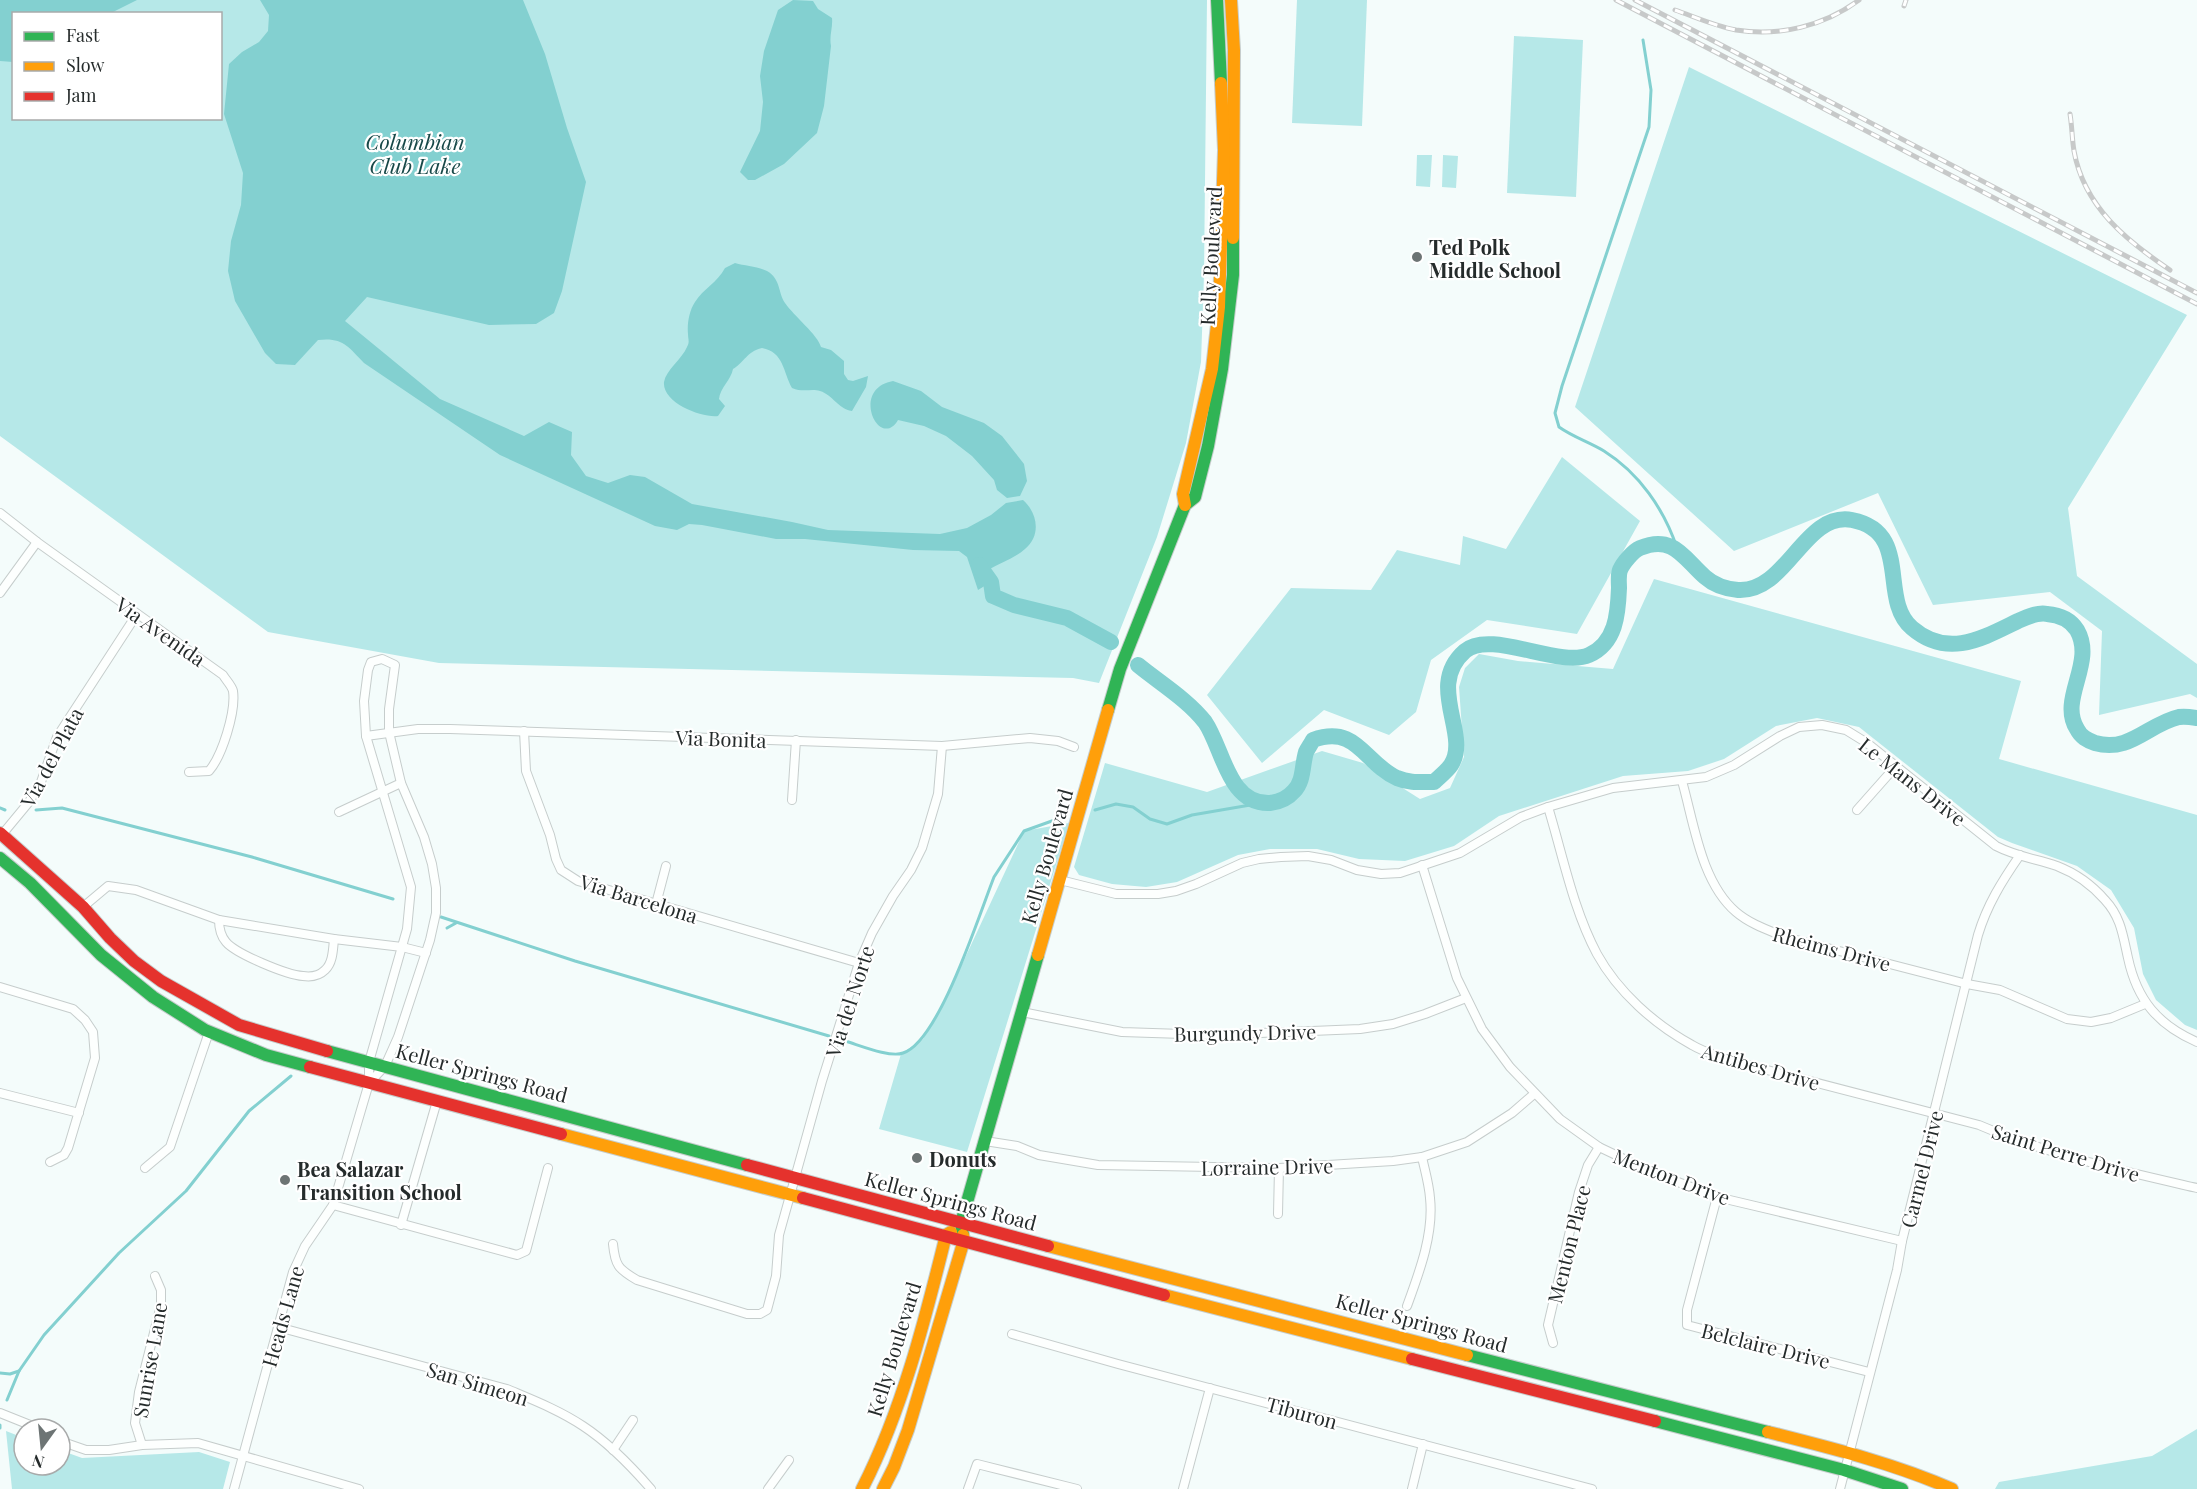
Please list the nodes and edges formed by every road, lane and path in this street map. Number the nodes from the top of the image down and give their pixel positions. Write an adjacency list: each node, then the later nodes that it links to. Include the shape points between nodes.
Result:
1 (1217, 0): 3 (main road, Kelly Boulevard)
2 (1231, 0): 3 (main road, Kelly Boulevard, via 1234,50)
3 (1228, 208): 28 (main road, Kelly Boulevard, via 1212,369 1183,494 1185,506 1120,669)
4 (0, 513): 5 (street, Via Avenida)
5 (37, 542): 6 (street); 7 (street, Via Avenida)
6 (0, 593)
7 (136, 614): 15 (street, Via Avenida, via 223,675 232,689 233,705 218,762 210,771); 23 (street, Via del Plata, via 57,736 41,782 29,802)
8 (524, 731): 9 (street, Via Bonita); 11 (street, Via Bonita); 29 (street, Via Barcelona, via 526,771 561,870 578,881)
9 (389, 732): 10 (street, Via Bonita); 10 (street, via 395,665 382,659 371,662 368,670 364,701); 17 (street)
10 (366, 736): 18 (street)
11 (796, 740): 12 (street, Via Bonita); 19 (street)
12 (942, 746): 13 (street, Via Bonita, via 1030,738); 35 (street, Via del Norte, via 938,794 922,848 872,933)
13 (1074, 747)
14 (1896, 766): 16 (street, Le Mans Drive, via 1846,730 1799,727 1734,765 1706,777); 21 (street); 24 (street, Le Mans Drive, via 1996,846)
15 (189, 772)
16 (1682, 781): 20 (street, Le Mans Drive, via 1613,788); 36 (street, Rheims Drive, via 1708,874 1736,912 1758,927 1785,937)
17 (401, 783): 18 (street); 34 (street, via 424,837 436,888 436,913)
18 (381, 793): 22 (street); 33 (street, via 411,887)
19 (792, 800)
20 (1548, 807): 27 (street, Le Mans Drive, via 1521,817 1460,853); 50 (street, Antibes Drive, via 1582,919 1597,953 1629,998 1655,1019 1692,1046 1725,1059)
21 (1857, 810)
22 (339, 812)
23 (1, 835): 30 (main road, Keller Springs Road)
24 (2020, 855): 36 (street, Carmel Drive, via 1985,913); 39 (street, Le Mans Drive, via 2074,874 2106,901 2119,920 2134,982)
25 (0, 858): 41 (main road, Keller Springs Road, via 125,976)
26 (666, 866): 29 (street)
27 (1422, 866): 28 (street, Le Mans Drive, via 1381,874 1308,856 1259,859 1176,891 1141,896); 38 (street, Menton Drive)
28 (1060, 880): 40 (main road, Kelly Boulevard)
29 (656, 904): 35 (street, Via Barcelona)
30 (83, 907): 31 (street, via 108,886 136,890); 43 (main road, Keller Springs Road, via 134,961 212,1011 239,1025)
31 (219, 920): 32 (street); 32 (street, via 219,930 226,942 237,950 301,976 327,969)
32 (334, 939): 33 (street)
33 (402, 947): 34 (street); 43 (street)
34 (426, 953): 44 (street)
35 (859, 963): 60 (street, Via del Norte)
36 (1967, 984): 39 (street, Rheims Drive, via 2000,990 2067,1019 2091,1022); 50 (street, Carmel Drive)
37 (0, 987): 49 (street, via 73,1009 93,1032 94,1058)
38 (1466, 998): 40 (street, Burgundy Drive, via 1393,1024 1360,1029 1213,1035 1122,1032); 47 (street, Menton Drive, via 1482,1029)
39 (2145, 1004): 42 (street, Le Mans Drive, via 2177,1033)
40 (1022, 1012): 53 (main road, Kelly Boulevard)
41 (209, 1032): 45 (main road, Keller Springs Road, via 266,1055); 57 (street, via 170,1147)
42 (2197, 1041)
43 (369, 1062): 44 (main road, Keller Springs Road); 45 (street)
44 (385, 1066): 45 (street); 51 (main road, Keller Springs Road)
45 (369, 1083): 48 (main road, Keller Springs Road); 64 (street, Heads Lane)
46 (0, 1094): 49 (street)
47 (1534, 1094): 54 (street, Menton Drive); 55 (street, Lorraine Drive, via 1467,1142)
48 (437, 1101): 52 (main road, Keller Springs Road); 67 (street)
49 (79, 1113): 56 (street, via 64,1155)
50 (1935, 1113): 61 (street, Saint Perre Drive, via 2084,1162); 70 (street, Carmel Drive)
51 (588, 1121): 52 (main road); 60 (main road, Keller Springs Road)
52 (583, 1139): 62 (main road, Keller Springs Road)
53 (985, 1141): 59 (street, Lorraine Drive, via 1017,1146 1050,1158 1098,1165); 66 (main road, Kelly Boulevard)
54 (1599, 1147): 63 (street, Menton Drive); 76 (street, Menton Place, via 1578,1192 1548,1325)
55 (1422, 1157): 59 (street, Lorraine Drive); 73 (street, via 1431,1200 1428,1235)
56 (50, 1162)
57 (145, 1168)
58 (548, 1168): 67 (street, via 526,1251 517,1255)
59 (1279, 1168): 65 (street)
60 (796, 1178): 62 (street, Via del Norte); 66 (main road, Keller Springs Road)
61 (2197, 1188)
62 (790, 1195): 68 (main road, Keller Springs Road); 71 (street, Via del Norte, via 779,1235 771,1298 767,1310 760,1314 747,1314 637,1280 623,1272 615,1261)
63 (1717, 1197): 70 (street, Menton Drive); 77 (street, Belclaire Drive, via 1687,1310 1687,1325)
64 (333, 1205): 67 (street); 74 (street, Heads Lane, via 305,1246 293,1272)
65 (1278, 1214)
66 (962, 1223): 68 (main road); 69 (main road, Kelly Boulevard); 86 (main road, Keller Springs Road)
67 (401, 1225)
68 (946, 1235): 69 (main road, Keller Springs Road); 78 (main road, Kelly Boulevard)
69 (964, 1240): 79 (main road, Kelly Boulevard); 89 (main road, Keller Springs Road)
70 (1902, 1241): 77 (street, Carmel Drive)
71 (613, 1244)
72 (155, 1276): 84 (street, Sunrise Lane, via 161,1305 135,1423)
73 (1407, 1306)
74 (278, 1327): 85 (street, San Simeon, via 507,1389 583,1426); 87 (street, Heads Lane)
75 (1012, 1334): 80 (street, Tiburon)
76 (1553, 1343)
77 (1869, 1372): 86 (street, Carmel Drive)
78 (906, 1376): 79 (main road); 94 (main road, Kelly Boulevard, via 886,1437)
79 (923, 1381): 95 (main road, Kelly Boulevard, via 906,1436)
80 (1210, 1388): 82 (street, Tiburon); 98 (street)
81 (633, 1420): 85 (street)
82 (1423, 1444): 99 (street); 100 (street, Tiburon)
83 (72, 1445): 84 (street, via 109,1450)
84 (142, 1445): 87 (street, via 198,1443)
85 (613, 1450): 92 (street, San Simeon)
86 (1849, 1452): 89 (street, Carmel Drive); 103 (main road, Keller Springs Road)
87 (243, 1456): 90 (street, Heads Lane); 91 (street)
88 (789, 1460): 93 (street)
89 (1844, 1470): 101 (street, Carmel Drive); 102 (main road, Keller Springs Road)
90 (234, 1489)
91 (359, 1489)
92 (651, 1489)
93 (768, 1489)
94 (862, 1489)
95 (883, 1489)
96 (968, 1489): 97 (street, via 977,1464)
97 (1077, 1489)
98 (1183, 1489)
99 (1412, 1489)
100 (1592, 1489)
101 (1840, 1489)
102 (1902, 1489)
103 (1952, 1489)

